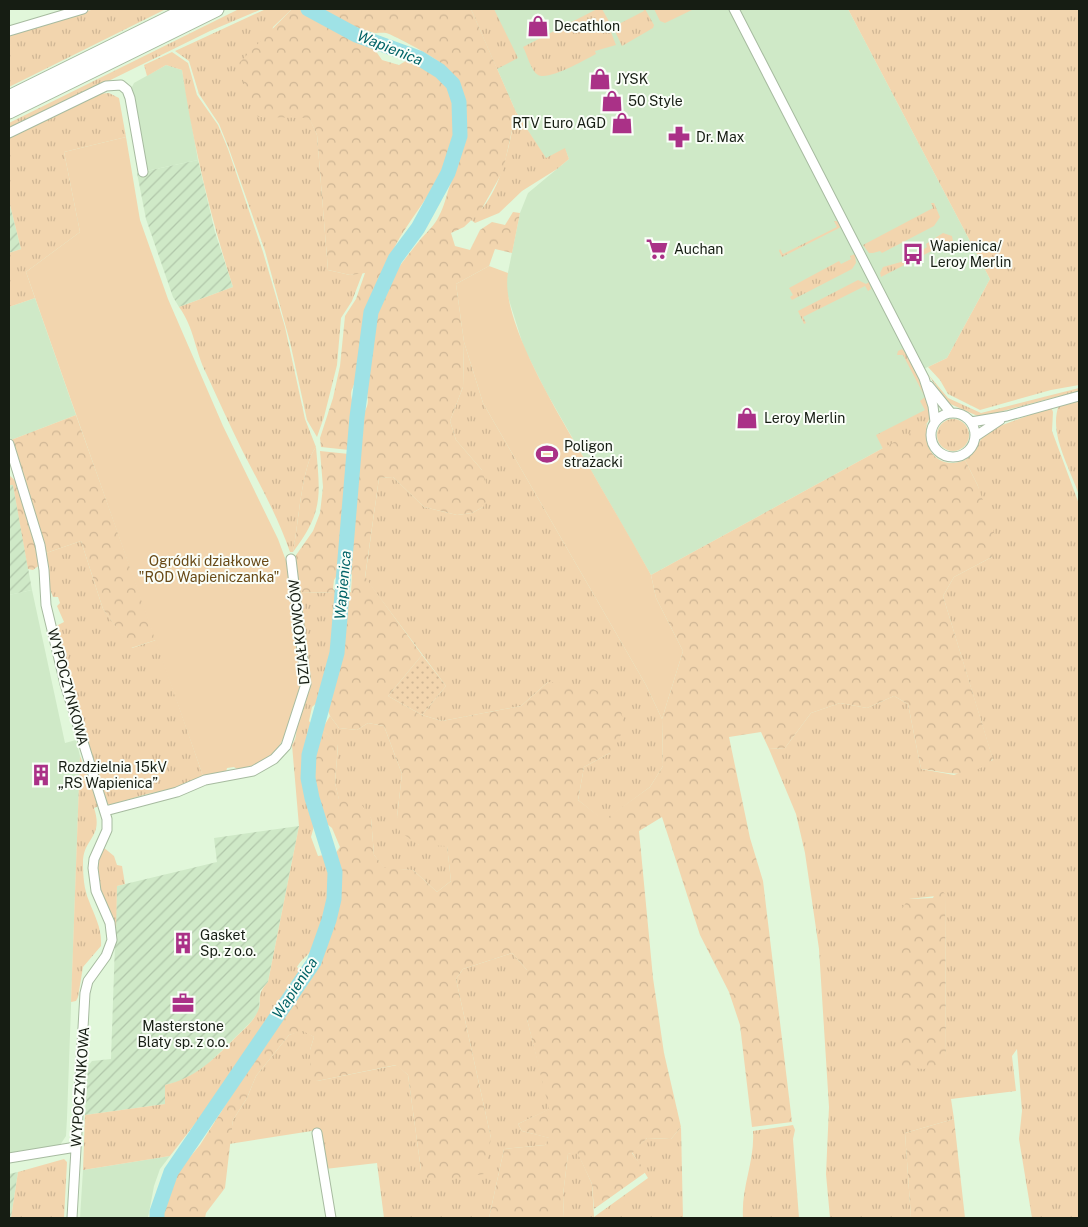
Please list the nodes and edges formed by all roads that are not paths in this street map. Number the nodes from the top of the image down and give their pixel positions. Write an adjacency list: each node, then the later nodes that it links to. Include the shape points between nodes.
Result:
1 (83, 9): 5 (street)
2 (190, 9): 6 (highway)
3 (216, 9): 7 (highway)
4 (734, 9): 10 (street)
5 (9, 31)
6 (9, 98)
7 (9, 112)
8 (9, 133): 9 (street, via 106,86 121,85 130,98)
9 (143, 172)
10 (924, 378): 12 (street); 14 (street, via 933,406)
11 (1079, 396): 13 (street)
12 (951, 413): 14 (street); 15 (street, via 958,413)
13 (1007, 416): 15 (street); 16 (street)
14 (934, 422): 16 (street, via 930,436 932,444 942,455 964,455)
15 (971, 422): 16 (street)
16 (976, 436)
17 (9, 444): 19 (street, WYPOCZYNKOWA, via 40,545 46,605 65,684)
18 (291, 559): 19 (street, DZIAŁKOWCÓW, via 306,684 286,746 274,759 253,771 204,780 177,792)
19 (104, 810): 21 (street, WYPOCZYNKOWA, via 107,830 94,858 93,868 96,891 110,923 112,940 85,992)
20 (317, 1133): 24 (street)
21 (76, 1147): 22 (street); 23 (street, WYPOCZYNKOWA)
22 (9, 1158)
23 (72, 1218)
24 (331, 1218)

